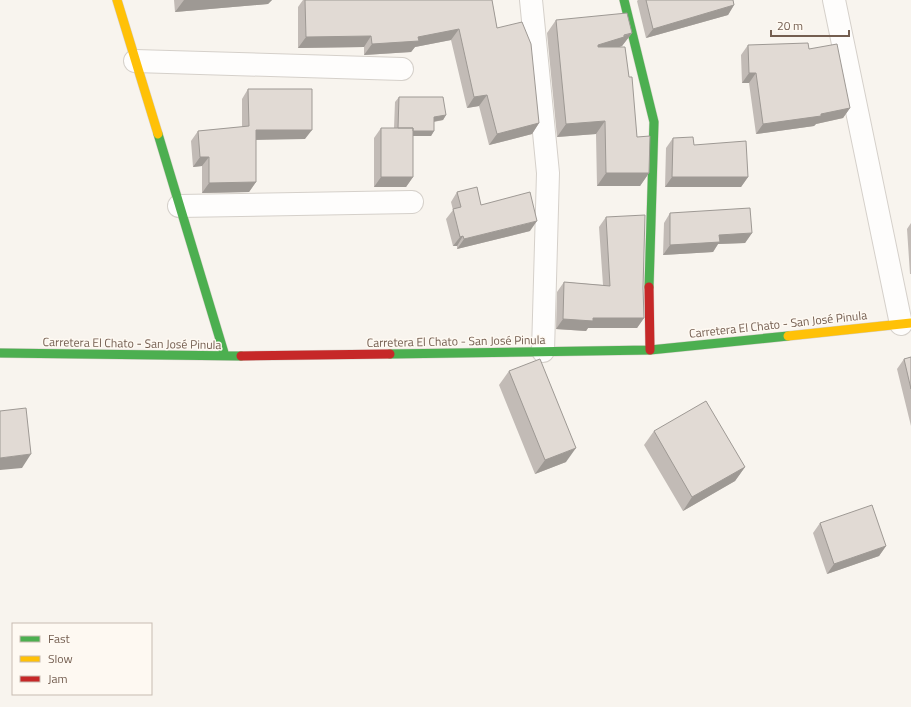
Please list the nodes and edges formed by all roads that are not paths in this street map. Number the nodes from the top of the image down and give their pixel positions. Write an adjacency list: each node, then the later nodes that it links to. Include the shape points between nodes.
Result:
1 (117, 0): 5 (main road)
2 (531, 0): 11 (street, via 548,173)
3 (624, 0): 10 (main road, via 654,122)
4 (834, 0): 9 (street)
5 (135, 61): 6 (street); 8 (main road)
6 (402, 69)
7 (412, 202): 8 (street)
8 (179, 206): 13 (main road)
9 (906, 323): 10 (main road, Carretera El Chato - San José Pinula)
10 (650, 350): 11 (main road, Carretera El Chato - San José Pinula)
11 (543, 352): 13 (main road, Carretera El Chato - San José Pinula)
12 (0, 353): 13 (main road, Carretera El Chato - San José Pinula)
13 (225, 356)

